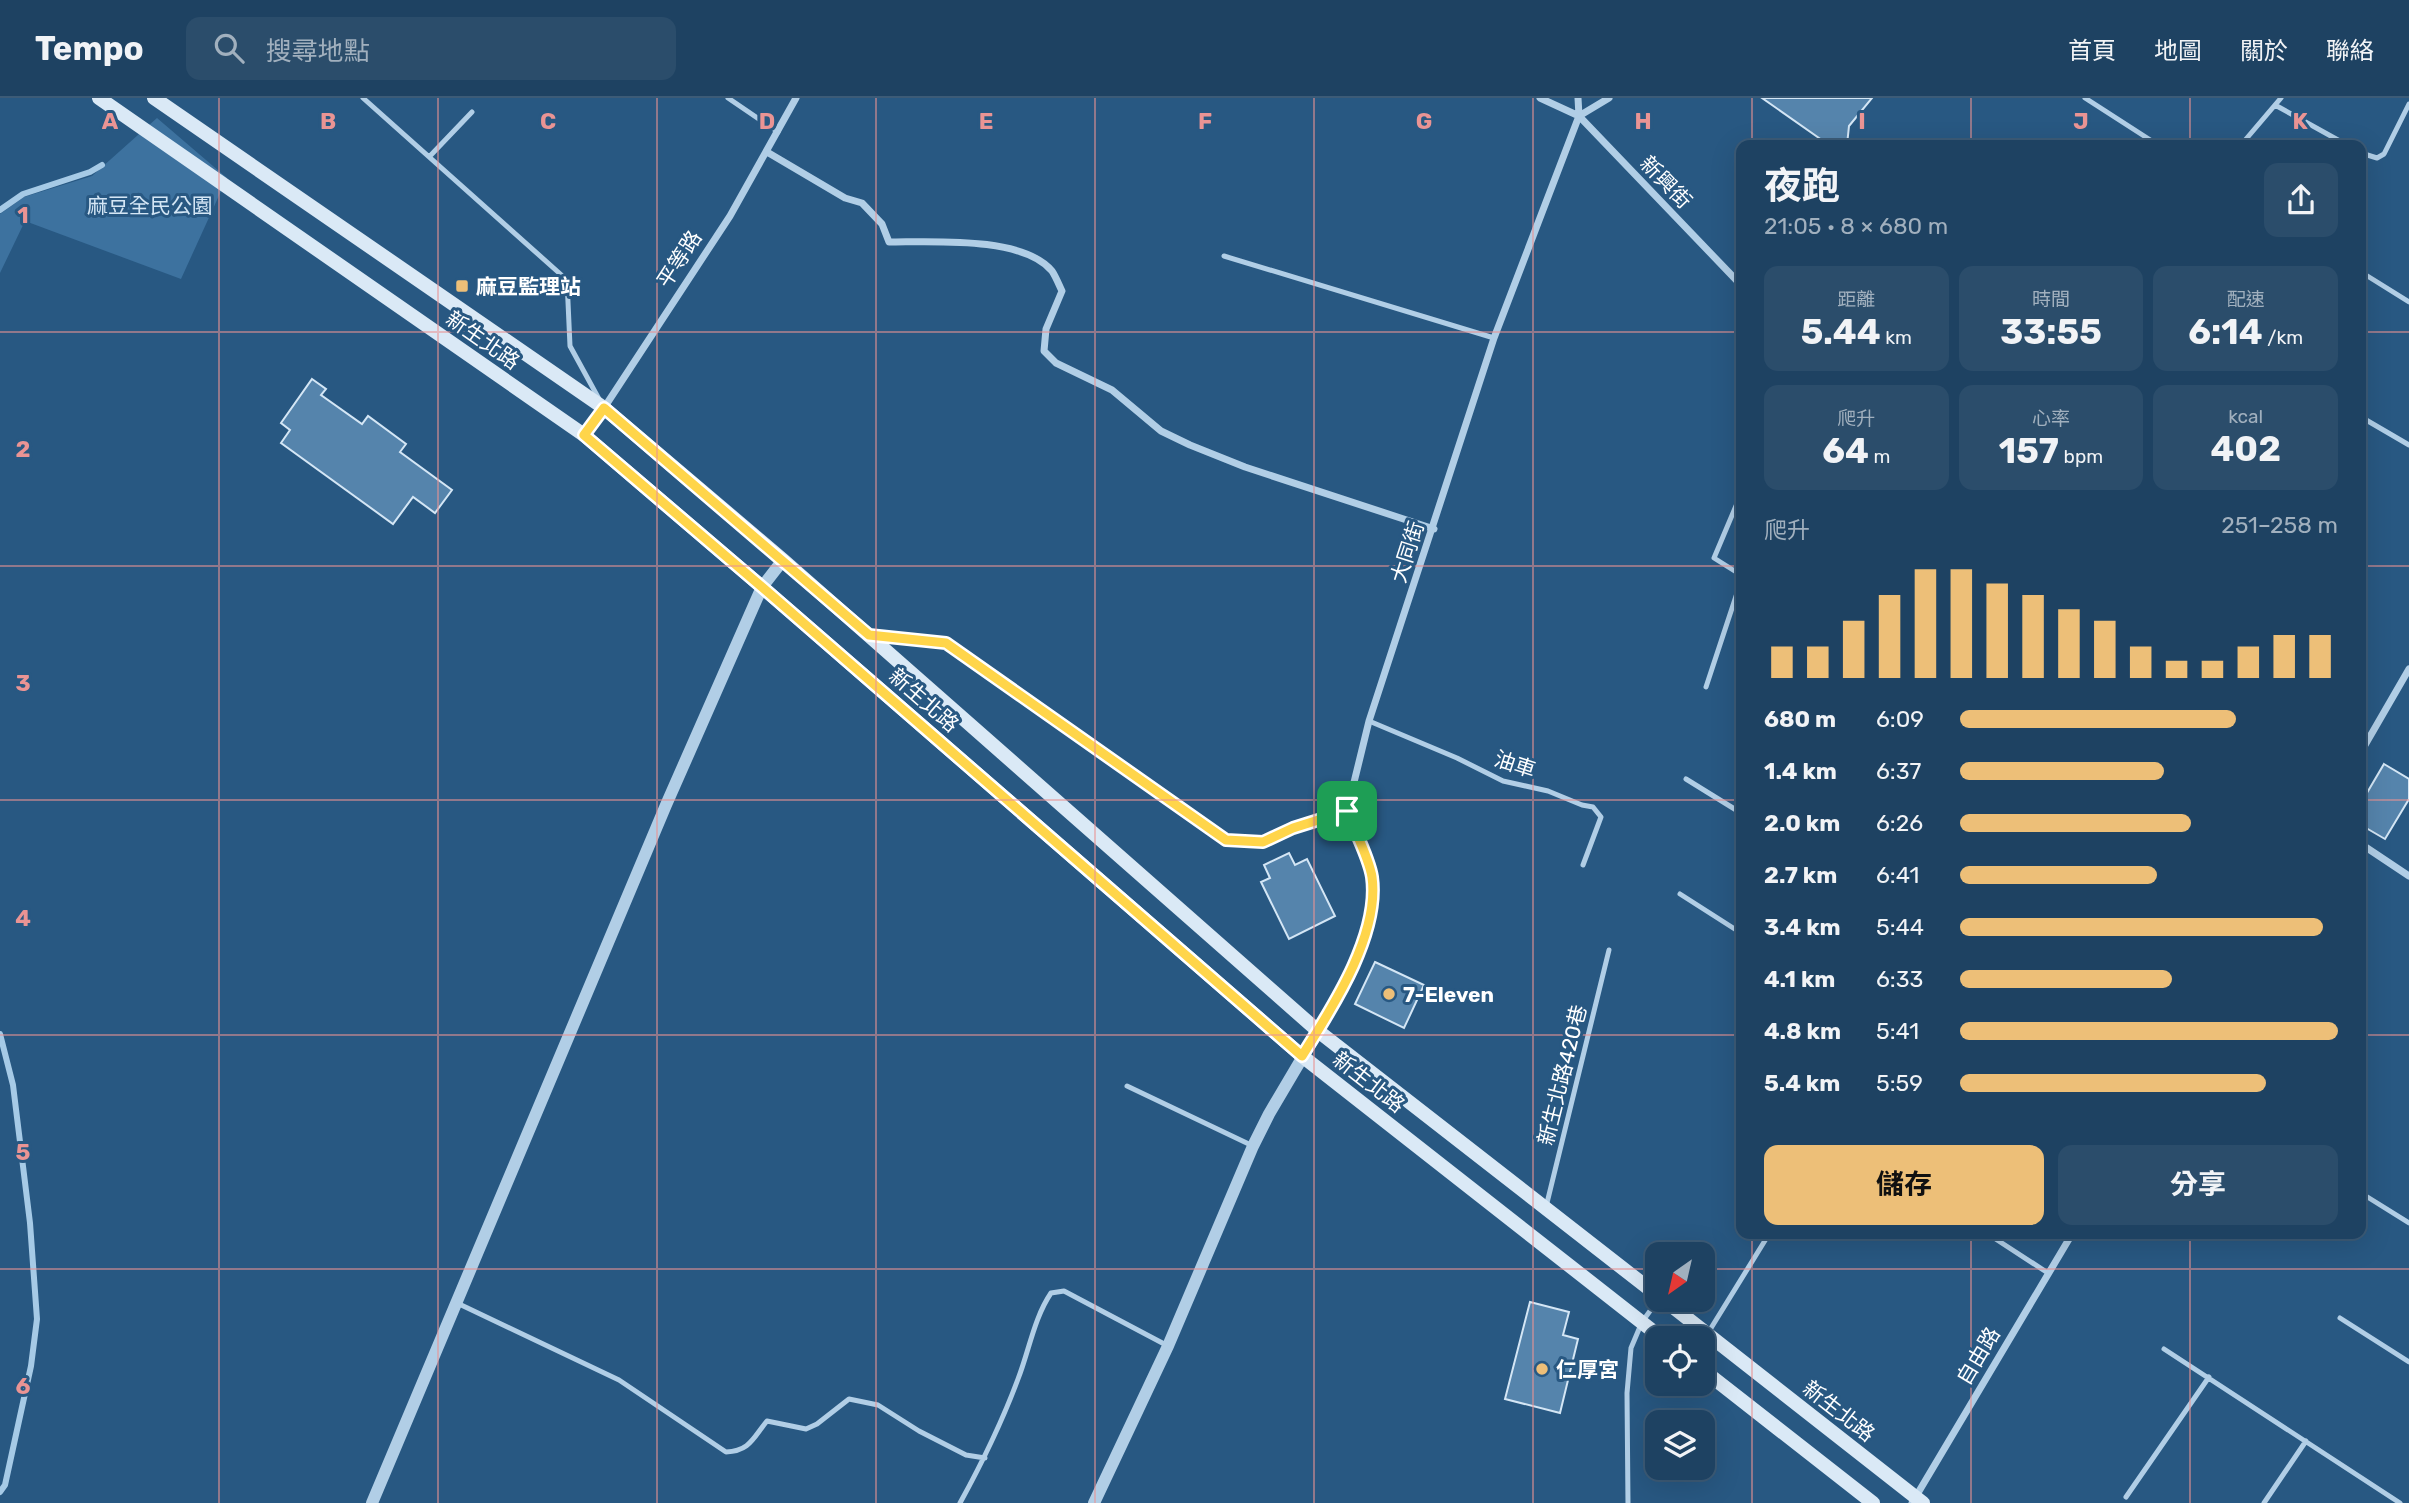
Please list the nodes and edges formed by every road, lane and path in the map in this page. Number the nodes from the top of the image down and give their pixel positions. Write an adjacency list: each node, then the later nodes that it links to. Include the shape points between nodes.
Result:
1 (99, 98): 29 (main road, 新生北路)
2 (154, 98): 27 (main road, 新生北路)
3 (363, 98): 21 (lane)
4 (727, 98): 15 (lane)
5 (796, 98): 15 (street, 平等路)
6 (1540, 98): 14 (street)
7 (1578, 98): 14 (street)
8 (1609, 98): 14 (street)
9 (2085, 98): 16 (lane)
10 (2281, 98): 12 (lane)
11 (2409, 104): 20 (lane, via 2384,154 2377,158)
12 (2275, 105): 17 (lane); 18 (lane)
13 (472, 112): 21 (lane)
14 (1579, 116): 24 (street, 新興街); 26 (street, 大同街)
15 (778, 132): 19 (street, 平等路)
16 (2150, 140)
17 (2245, 140)
18 (2338, 140)
19 (767, 152): 27 (street, 平等路); 32 (street, via 845,198 862,203 882,224 890,242 963,241 996,245 1035,258 1052,271 1062,291 1045,329 1044,351 1056,363 1112,390 1161,431 1245,467)
20 (2366, 155)
21 (430, 156): 27 (lane, via 567,280 570,346)
22 (1224, 256): 26 (lane)
23 (2366, 275): 25 (lane)
24 (1736, 280)
25 (2409, 302)
26 (1494, 338): 32 (street, 大同街)
27 (604, 408): 29 (street, 平等路); 33 (main road, 新生北路)
28 (2366, 419): 30 (lane)
29 (584, 435): 35 (main road, 新生北路)
30 (2409, 445)
31 (1736, 506): 34 (lane, via 1714,558)
32 (1434, 528): 40 (street, 大同街)
33 (783, 560): 35 (street); 37 (main road, 新生北路)
34 (1736, 572)
35 (762, 587): 52 (main road, 新生北路); 63 (street)
36 (1736, 596): 39 (lane)
37 (869, 635): 44 (lane, via 946,643 1226,840 1263,842); 51 (main road, 新生北路)
38 (2409, 669): 41 (street)
39 (1706, 687)
40 (1369, 721): 44 (street, 大同街); 46 (lane, 油車, via 1503,781 1593,807 1601,817)
41 (2366, 743)
42 (1686, 779): 43 (lane)
43 (1736, 810)
44 (1347, 811): 51 (street, via 1372,875 1371,923)
45 (2366, 847): 47 (street)
46 (1583, 865)
47 (2409, 876)
48 (1680, 894): 49 (lane)
49 (1736, 930)
50 (1609, 950): 56 (lane, 新生北路420巷)
51 (1318, 1031): 52 (street); 56 (main road, 新生北路)
52 (1302, 1056): 54 (street); 67 (main road, 新生北路)
53 (1127, 1086): 54 (lane)
54 (1254, 1146): 72 (street)
55 (2366, 1196): 57 (lane)
56 (1546, 1207): 62 (main road, 新生北路)
57 (2409, 1223)
58 (1766, 1239): 70 (lane)
59 (1996, 1239): 61 (lane)
60 (2069, 1239): 61 (street, 自由路)
61 (2048, 1273): 80 (street, 自由路)
62 (1645, 1287)
63 (457, 1303): 78 (lane, via 619,1380 726,1452 751,1444 767,1422 806,1429 849,1399 878,1405 966,1455); 81 (street)
64 (1649, 1312): 67 (lane)
65 (1679, 1312): 69 (main road, 新生北路)
66 (2340, 1318): 74 (lane)
67 (1642, 1322): 68 (main road, 新生北路); 84 (lane, via 1631,1348)
68 (1647, 1326)
69 (1697, 1326)
70 (1712, 1326)
71 (1715, 1340): 80 (main road, 新生北路)
72 (1168, 1346): 78 (lane, via 1064,1291 1051,1293 1042,1306 1019,1378); 83 (street)
73 (2164, 1349): 75 (lane)
74 (2409, 1362)
75 (2209, 1377): 77 (lane); 79 (lane)
76 (1715, 1379): 85 (main road)
77 (2306, 1441): 86 (lane); 87 (lane)
78 (985, 1458): 82 (lane)
79 (2126, 1497)
80 (1916, 1501)
81 (372, 1503)
82 (960, 1503)
83 (1094, 1503)
84 (1628, 1503)
85 (1873, 1503)
86 (2264, 1503)
87 (2400, 1503)

